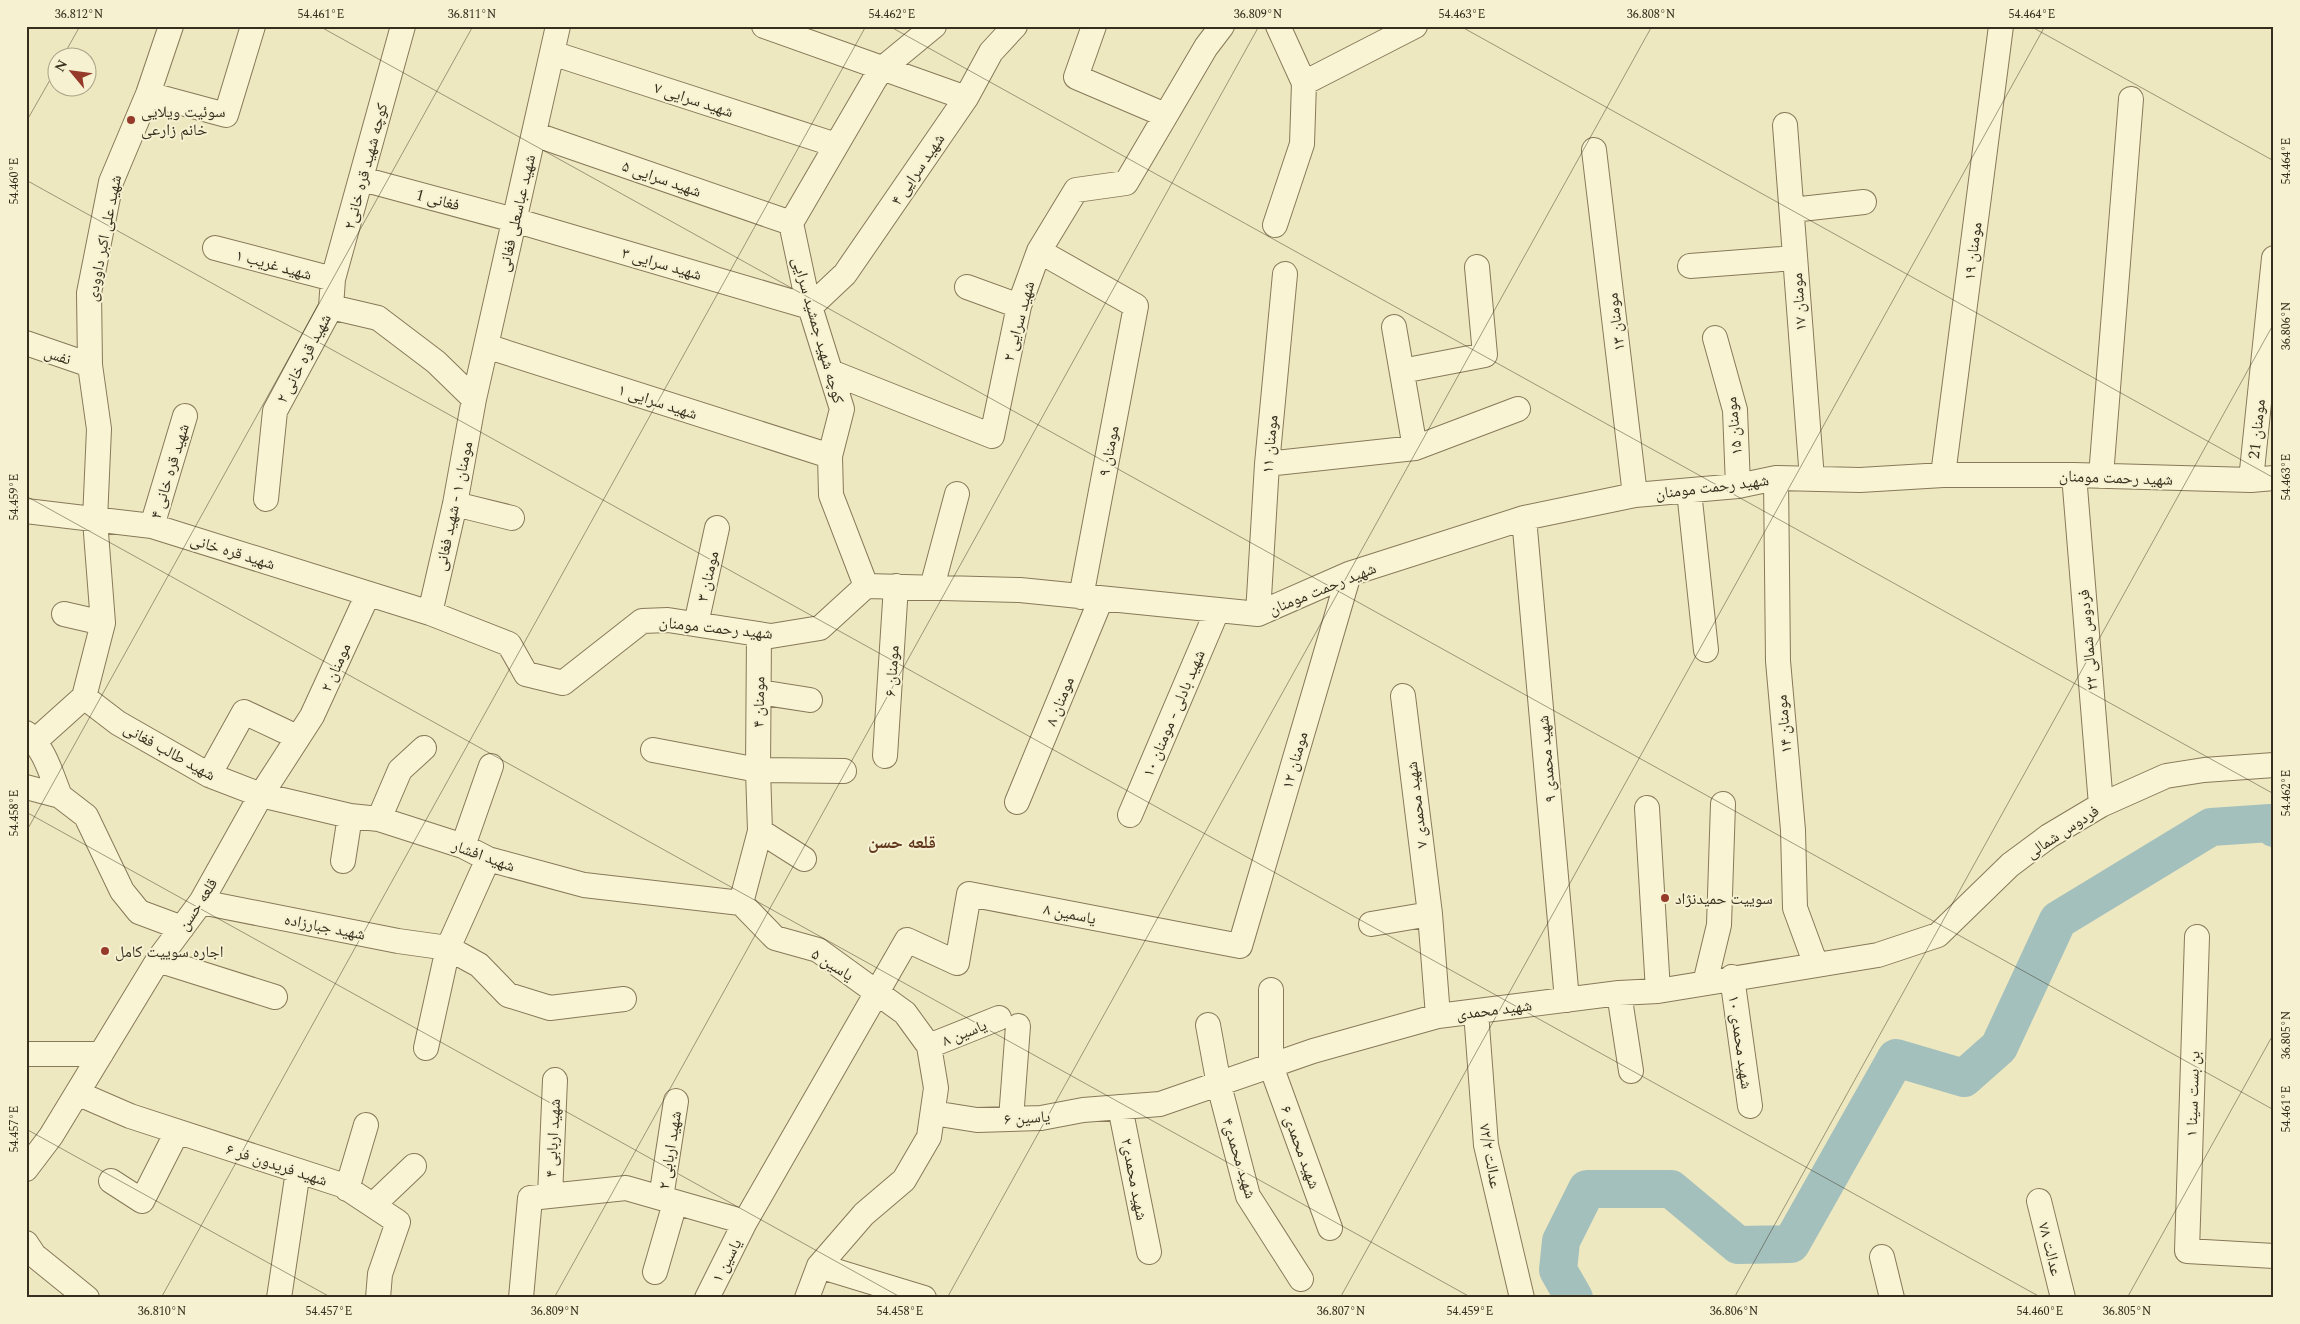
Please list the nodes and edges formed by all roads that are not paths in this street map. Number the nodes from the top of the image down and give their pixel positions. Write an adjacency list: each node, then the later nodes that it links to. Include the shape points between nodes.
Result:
1 (172, 26): 16 (street, شهید علی اکبر داوودی)
2 (253, 26): 16 (street, via 226,115)
3 (403, 26): 24 (street, کوچه شهید قره خانی۲)
4 (558, 26): 13 (street, شهید عباسعلی فغانی)
5 (764, 26): 14 (street)
6 (934, 26): 14 (street)
7 (1015, 26): 17 (street, شهید سرایی ۴, via 991,52)
8 (1094, 26): 19 (street, via 1076,77)
9 (1222, 26): 19 (street, شهید سرایی ۲)
10 (1278, 26): 15 (street)
11 (1415, 26): 15 (street)
12 (2001, 26): 55 (street, مومنان ۱۹)
13 (552, 53): 21 (street, شهید عباسعلی فغانی); 22 (street, شهید سرایی ۷)
14 (883, 68): 17 (street); 22 (street)
15 (1304, 83): 29 (street, via 1302,144)
16 (148, 94): 46 (street, شهید علی اکبر داوودی, via 111,182 89,293)
17 (966, 98): 41 (street, شهید سرایی ۴, via 845,274)
18 (2131, 98): 57 (street)
19 (1166, 115): 31 (street, شهید سرایی ۲, via 1126,182 1076,190)
20 (1785, 125): 26 (street, مومنان ۱۷)
21 (534, 134): 27 (street, شهید عباسعلی فغانی); 28 (street, شهید سرایی ۵)
22 (836, 145): 28 (street)
23 (1594, 150): 65 (street, مومنان ۱۳)
24 (362, 179): 27 (street, فغانی 1); 37 (street, کوچه شهید قره خانی۲)
25 (1864, 202): 26 (street)
26 (1792, 210): 32 (street, مومنان ۱۷)
27 (514, 220): 41 (street, شهید سرایی ۳); 45 (street, شهید عباسعلی فغانی)
28 (791, 223): 41 (street, کوچه شهید جمشید سرایی)
29 (1275, 225)
30 (215, 248): 37 (street, ۱ شهید غریب)
31 (1039, 251): 40 (street, شهید سرایی ۲); 79 (street, مومنان ۹, via 1136,306)
32 (1795, 258): 34 (street); 60 (street, مومنان ۱۷)
33 (2274, 258): 61 (street, مومنان 21)
34 (1690, 266)
35 (1477, 267): 47 (street, via 1485,355)
36 (1285, 274): 54 (street, مومنان ۱۱)
37 (333, 279): 39 (street, کوچه شهید قره خانی۲)
38 (967, 287): 40 (street)
39 (331, 306): 49 (street, via 378,318 436,362); 66 (street, ۲ شهید قره خانی, via 275,411)
40 (1018, 306): 48 (street, شهید سرایی ۲, via 992,436)
41 (810, 307): 48 (street, کوچه شهید جمشید سرایی)
42 (1394, 327): 47 (street)
43 (1715, 338): 62 (street, مومنان ۱۵, via 1735,410)
44 (26, 343): 46 (street, نفس)
45 (486, 346): 49 (street, شهید عباسعلی فغانی); 53 (street, شهید سرایی ۱)
46 (90, 365): 71 (street, شهید علی اکبر داوودی, via 99,430)
47 (1402, 371): 52 (street)
48 (831, 372): 53 (street, کوچه شهید جمشید سرایی, via 842,409)
49 (474, 399): 67 (street, مومنان ۱ - شهید فغانی)
50 (1518, 409): 52 (street)
51 (185, 416): 72 (street, ۴ شهید قره خانی)
52 (1415, 448): 54 (street)
53 (830, 456): 75 (street, کوچه شهید جمشید سرایی, via 831,495)
54 (1267, 464): 83 (street, مومنان ۱۱)
55 (1943, 475): 56 (street, شهید رحمت مومنان); 60 (street, شهید رحمت مومنان)
56 (2074, 475): 57 (street, شهید رحمت مومنان); 107 (street, فردوس شمالی ۲۲)
57 (2101, 476): 61 (street, شهید رحمت مومنان)
58 (1776, 478): 60 (street, شهید رحمت مومنان); 62 (street, شهید رحمت مومنان); 128 (street, مومنان ۱۴, via 1778,661 1793,830 1795,908)
59 (2274, 478): 61 (street, شهید رحمت مومنان)
60 (1812, 479)
61 (2250, 480)
62 (1738, 486): 63 (street, شهید رحمت مومنان)
63 (1689, 492): 65 (street, شهید رحمت مومنان); 87 (street)
64 (957, 494): 77 (street)
65 (1635, 495): 70 (street, شهید رحمت مومنان)
66 (266, 499)
67 (455, 504): 69 (street); 82 (street, مومنان ۱ - شهید فغانی)
68 (26, 511): 71 (street, شهید قره خانی)
69 (512, 518)
70 (1524, 518): 74 (street, شهید رحمت مومنان); 137 (street, ۹ شهید محمدی)
71 (95, 520): 72 (street, شهید قره خانی); 84 (street, شهید علی اکبر داوودی)
72 (152, 526): 78 (street, شهید قره خانی)
73 (717, 528): 85 (street, مومنان ۳)
74 (1349, 574): 83 (street, شهید رحمت مومنان); 123 (street, مومنان ۱۲)
75 (866, 586): 76 (street, شهید رحمت مومنان); 86 (street, شهید رحمت مومنان, via 820,628 771,636)
76 (896, 586): 77 (street, شهید رحمت مومنان); 96 (street, مومنان ۶)
77 (932, 587): 79 (street, شهید رحمت مومنان, via 1020,590)
78 (368, 594): 82 (street, شهید رحمت مومنان); 93 (street, ۲ مومنان, via 312,716)
79 (1091, 598): 80 (street, شهید رحمت مومنان); 105 (street, مومنان ۸)
80 (1217, 611): 83 (street, شهید رحمت مومنان); 109 (street, شهید بادلی - مومنان ۱۰)
81 (64, 614): 84 (street)
82 (430, 614): 85 (street, شهید رحمت مومنان, via 509,644 526,674 563,683 642,621)
83 (1258, 614)
84 (103, 623): 90 (street, شهید علی اکبر داوودی)
85 (696, 624): 86 (street, شهید رحمت مومنان)
86 (759, 634): 88 (street, ۴ مومنان)
87 (1706, 650)
88 (758, 692): 91 (street); 99 (street, ۴ مومنان)
89 (1402, 696): 119 (street, شهید محمدی ۷)
90 (84, 697): 92 (street); 101 (street, شهید طالب فغانی, via 118,723)
91 (810, 700)
92 (31, 737): 104 (street, via 46,760)
93 (297, 738): 101 (street, via 244,712); 103 (street, قلعه حسن)
94 (424, 748): 111 (street, via 400,770)
95 (653, 750): 99 (street)
96 (885, 756)
97 (2274, 764): 107 (street, فردوس شمالی, via 2166,776)
98 (491, 766): 113 (street)
99 (758, 770): 100 (street); 112 (street, ۴ مومنان)
100 (844, 771)
101 (209, 775): 103 (street, شهید طالب فغانی)
102 (26, 787): 104 (street)
103 (261, 795): 110 (street, شهید افشار); 117 (street, قلعه حسن)
104 (60, 796): 121 (street, via 86,816 122,892 139,912)
105 (1017, 802)
106 (1723, 804): 130 (street, via 1719,925)
107 (2101, 805): 125 (street, فردوس شمالی, via 2049,836 2010,865 1938,935)
108 (1647, 808): 132 (street)
109 (1130, 815)
110 (350, 816): 111 (street, شهید افشار); 116 (street)
111 (379, 819): 113 (street, شهید افشار)
112 (760, 832): 115 (street); 118 (street, ۴ مومنان)
113 (463, 846): 114 (street, شهید افشار)
114 (488, 859): 118 (street, شهید افشار, via 584,885); 124 (street)
115 (804, 859)
116 (344, 861)
117 (201, 902): 121 (street, قلعه حسن); 124 (street, شهید جبارزاده)
118 (741, 903): 133 (street, یاسین ۵, via 775,938 818,950)
119 (1430, 914): 120 (street); 139 (street, شهید محمدی ۷)
120 (1371, 924)
121 (182, 928): 126 (street, قلعه حسن)
122 (2197, 937): 170 (street, ۱ بن بست سینا, via 2187,1251)
123 (1240, 946): 127 (street, یاسمین ۸, via 969,894)
124 (448, 948): 136 (street, via 479,965 508,996 550,1008); 142 (street)
125 (1878, 956): 128 (street, شهید محمدی)
126 (158, 960): 135 (street); 144 (street, قلعه حسن)
127 (957, 963): 133 (street, یاسین ۱, via 908,940)
128 (1816, 965): 129 (street, شهید محمدی)
129 (1732, 977): 130 (street, شهید محمدی); 151 (street, ۱۰ شهید محمدی)
130 (1705, 982): 132 (street, شهید محمدی)
131 (1271, 990): 145 (street)
132 (1658, 991): 134 (street, شهید محمدی)
133 (877, 993): 141 (street, یاسین ۵, via 905,1013); 166 (street, یاسین ۱)
134 (1619, 993): 137 (street, شهید محمدی); 146 (street)
135 (275, 997)
136 (624, 999)
137 (1567, 1000): 138 (street, شهید محمدی)
138 (1476, 1012): 139 (street, شهید محمدی); 182 (street, عدالت ۷۲/۲, via 1486,1145)
139 (1438, 1016): 145 (street, شهید محمدی)
140 (1208, 1025): 148 (street, شهید محمدی۴)
141 (929, 1046): 153 (street, via 936,1088); 154 (street, یاسین ۸, via 1009,1022)
142 (426, 1048)
143 (26, 1054): 144 (street)
144 (101, 1054): 149 (street, قلعه حسن)
145 (1271, 1066): 148 (street, شهید محمدی); 167 (street, ۶ شهید محمدی)
146 (1631, 1071)
147 (555, 1080): 162 (street, شهید اربابی ۴)
148 (1219, 1085): 152 (street, شهید محمدی, via 1160,1104); 174 (street, شهید محمدی۴, via 1248,1196)
149 (77, 1092): 156 (street, شهید فریدون فر ۶); 158 (street, قلعه حسن, via 51,1136)
150 (676, 1100): 163 (street, شهید اربابی ۲)
151 (1750, 1106)
152 (1120, 1107): 154 (street, یاسین ۶); 169 (street, شهید محمدی۲)
153 (932, 1113): 154 (street, یاسین ۶, via 978,1120); 172 (street, via 929,1137 904,1180 864,1214)
154 (1011, 1119)
155 (366, 1125): 161 (street)
156 (176, 1132): 159 (street, شهید فریدون فر ۶); 160 (street, via 142,1201)
157 (414, 1166): 165 (street)
158 (26, 1168)
159 (298, 1171): 161 (street, شهید فریدون فر ۶); 176 (street)
160 (111, 1181)
161 (347, 1189): 165 (street, شهید فریدون فر ۶)
162 (540, 1197): 163 (street, via 626,1188); 178 (street, شهید اربابی ۴)
163 (668, 1201): 166 (street); 173 (street, شهید اربابی ۲)
164 (2039, 1201): 184 (street, ۷۸ عدالت)
165 (373, 1206): 177 (street, شهید فریدون فر ۶, via 398,1222 380,1274)
166 (745, 1222): 179 (street, یاسین ۱)
167 (1330, 1228)
168 (26, 1243): 175 (street, via 34,1255)
169 (1149, 1252)
170 (2274, 1256)
171 (1882, 1257): 183 (street)
172 (819, 1266): 180 (street); 181 (street)
173 (655, 1272)
174 (1301, 1279)
175 (87, 1298)
176 (279, 1298)
177 (378, 1298)
178 (521, 1298)
179 (707, 1298)
180 (807, 1298)
181 (924, 1298)
182 (1522, 1298)
183 (1892, 1298)
184 (2063, 1298)

